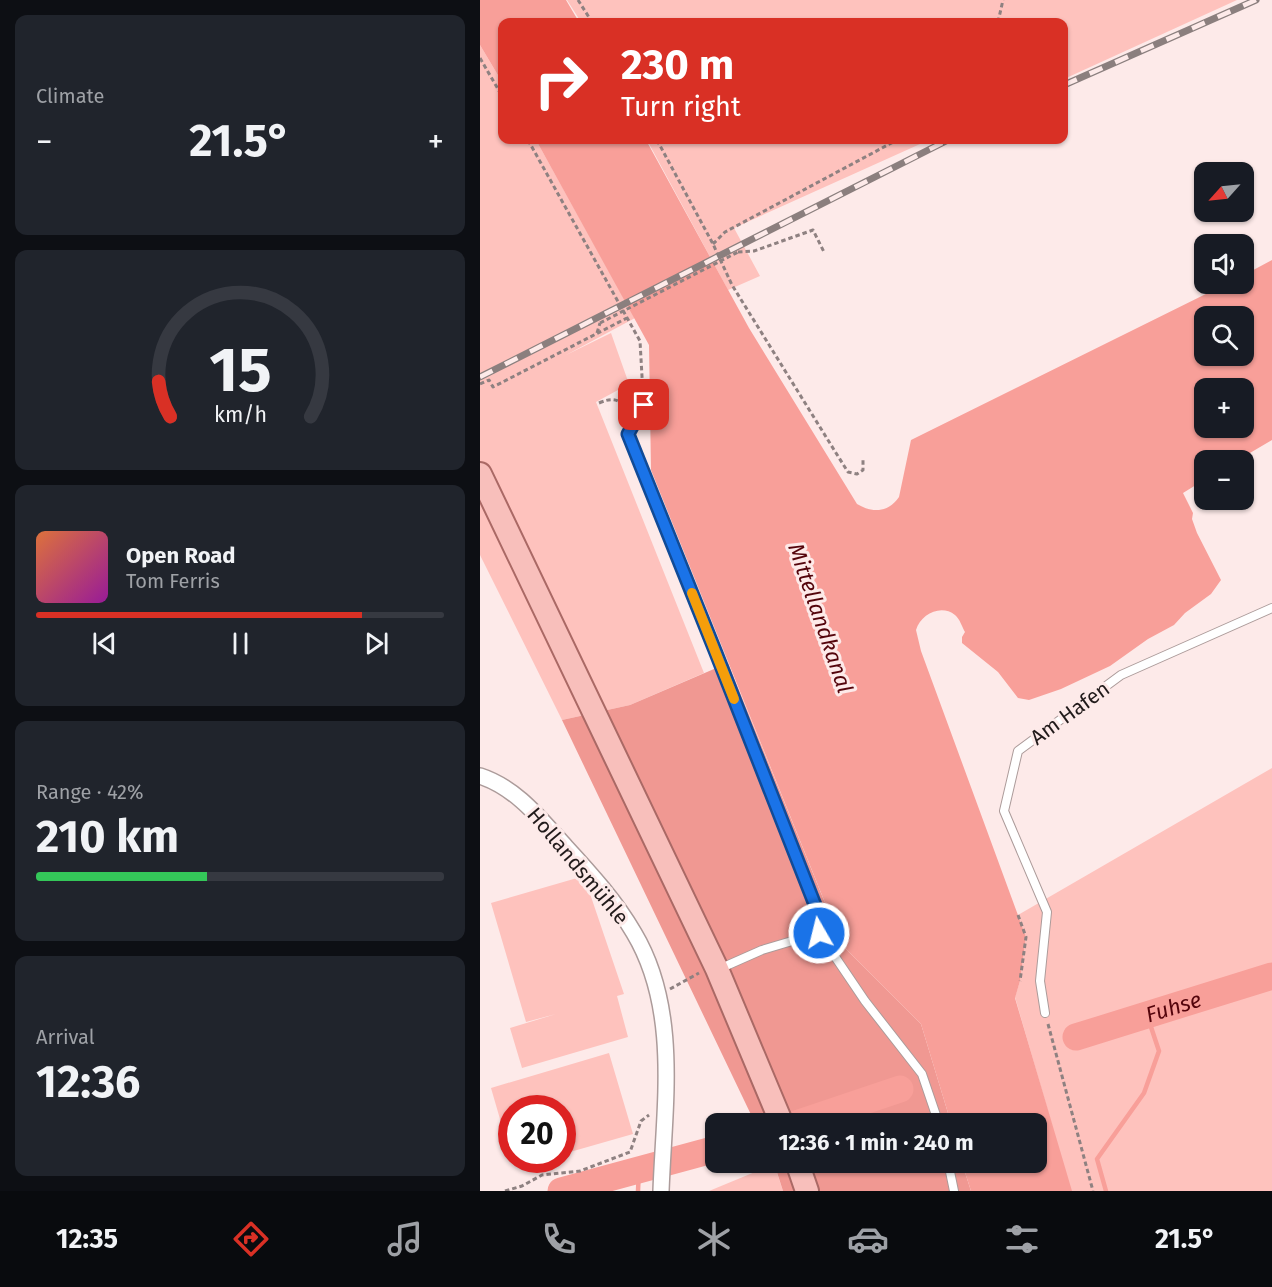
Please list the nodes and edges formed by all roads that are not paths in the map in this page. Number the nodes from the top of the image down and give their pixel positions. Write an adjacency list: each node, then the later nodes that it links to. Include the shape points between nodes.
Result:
1 (644, 405): 7 (lane, via 628,434 817,910)
2 (480, 459): 4 (main road)
3 (480, 474): 4 (main road)
4 (499, 514): 8 (main road)
5 (1272, 608): 9 (lane, Am Hafen, via 1121,675 1018,752 1005,811 1047,912 1040,981)
6 (480, 776): 14 (street, Hollandsmühle, via 515,794 563,843 635,933 664,1022)
7 (819, 933): 8 (lane); 11 (lane, via 922,1074)
8 (717, 969): 10 (main road)
9 (1045, 1013)
10 (778, 1113)
11 (935, 1113)
12 (801, 1173): 15 (main road)
13 (950, 1173): 16 (lane)
14 (661, 1191)
15 (807, 1191)
16 (954, 1191)

